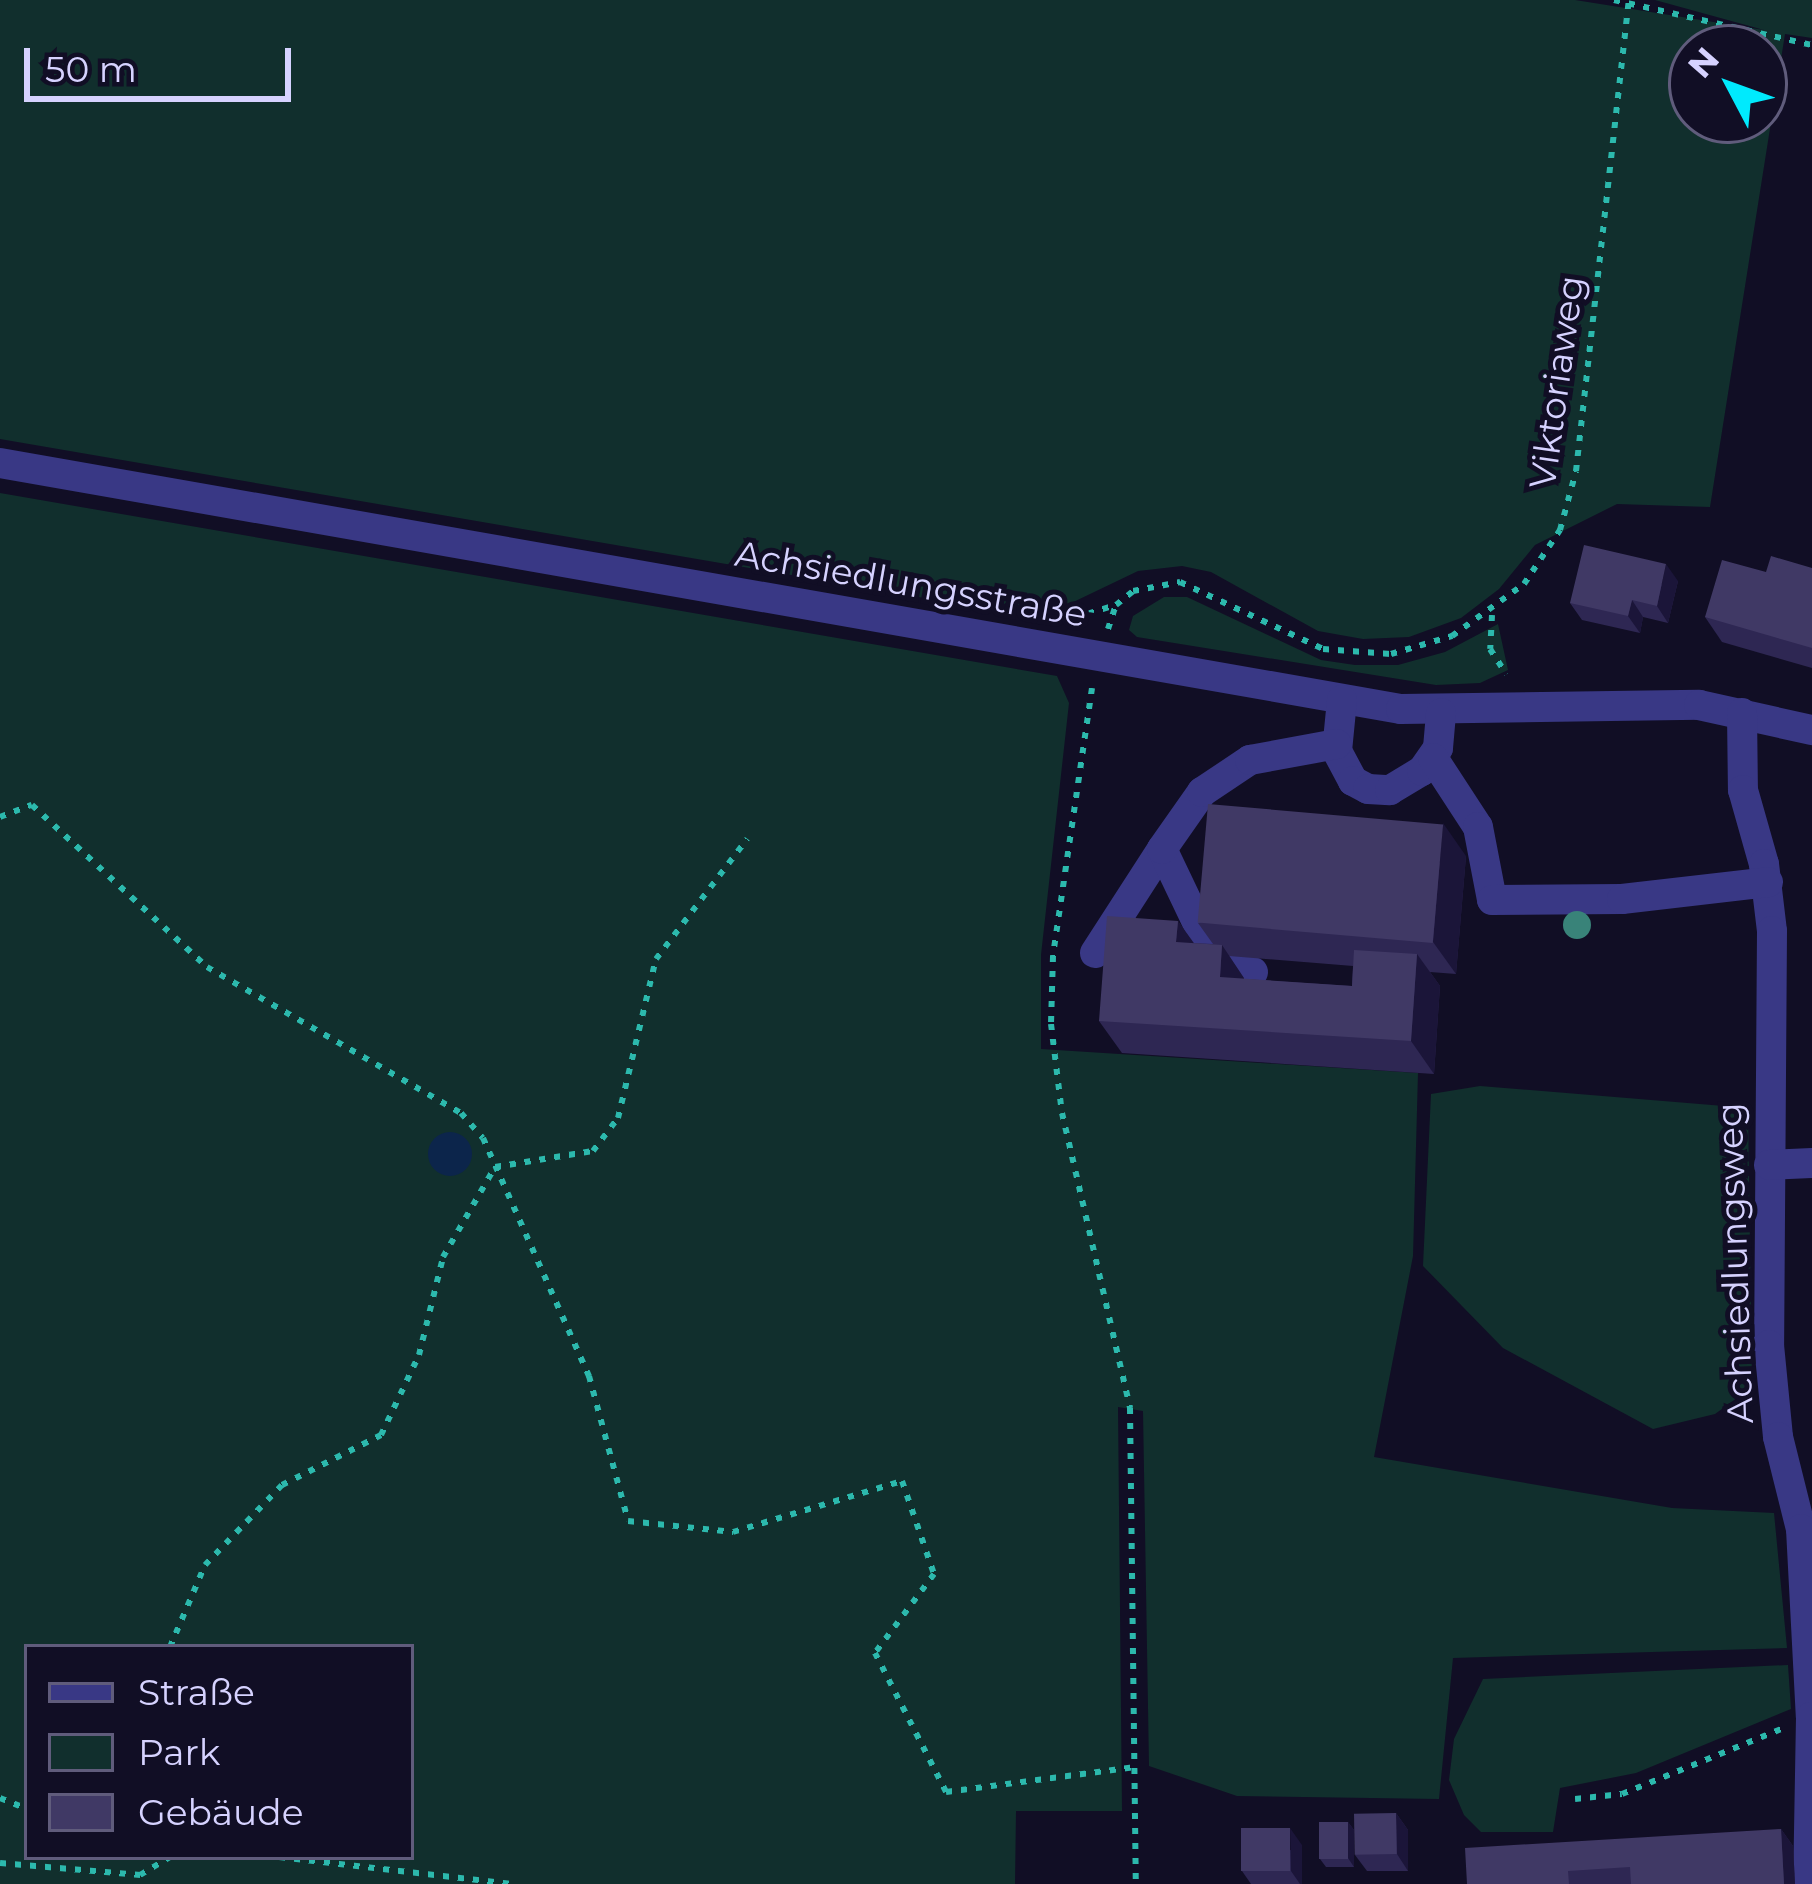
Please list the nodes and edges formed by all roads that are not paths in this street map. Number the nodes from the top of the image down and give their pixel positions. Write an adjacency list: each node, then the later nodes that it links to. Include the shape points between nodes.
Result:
1 (0, 463): 2 (street, Achsiedlungsstraße)
2 (1342, 700): 3 (street, Achsiedlungsstraße); 6 (street)
3 (1442, 713): 4 (street, Achsiedlungsstraße, via 1658,705); 7 (street)
4 (1742, 713): 5 (street, Achsiedlungsstraße); 9 (street, Achsiedlungsweg, via 1743,790)
5 (1812, 730)
6 (1337, 745): 7 (street, via 1342,767 1368,789 1409,783); 8 (street, via 1250,760 1202,791)
7 (1432, 758): 9 (street, via 1478,827 1492,900 1622,899)
8 (1162, 849): 10 (street); 11 (street, via 1216,962)
9 (1768, 882): 13 (street, Achsiedlungsweg)
10 (1095, 952)
11 (1253, 972)
12 (1812, 1163): 13 (street)
13 (1768, 1165): 14 (street, Achsiedlungsweg, via 1771,1375)
14 (1806, 1528): 15 (street, Achsiedlungsweg)
15 (1811, 1717): 16 (street, Achsiedlungsweg)
16 (1808, 1884)

